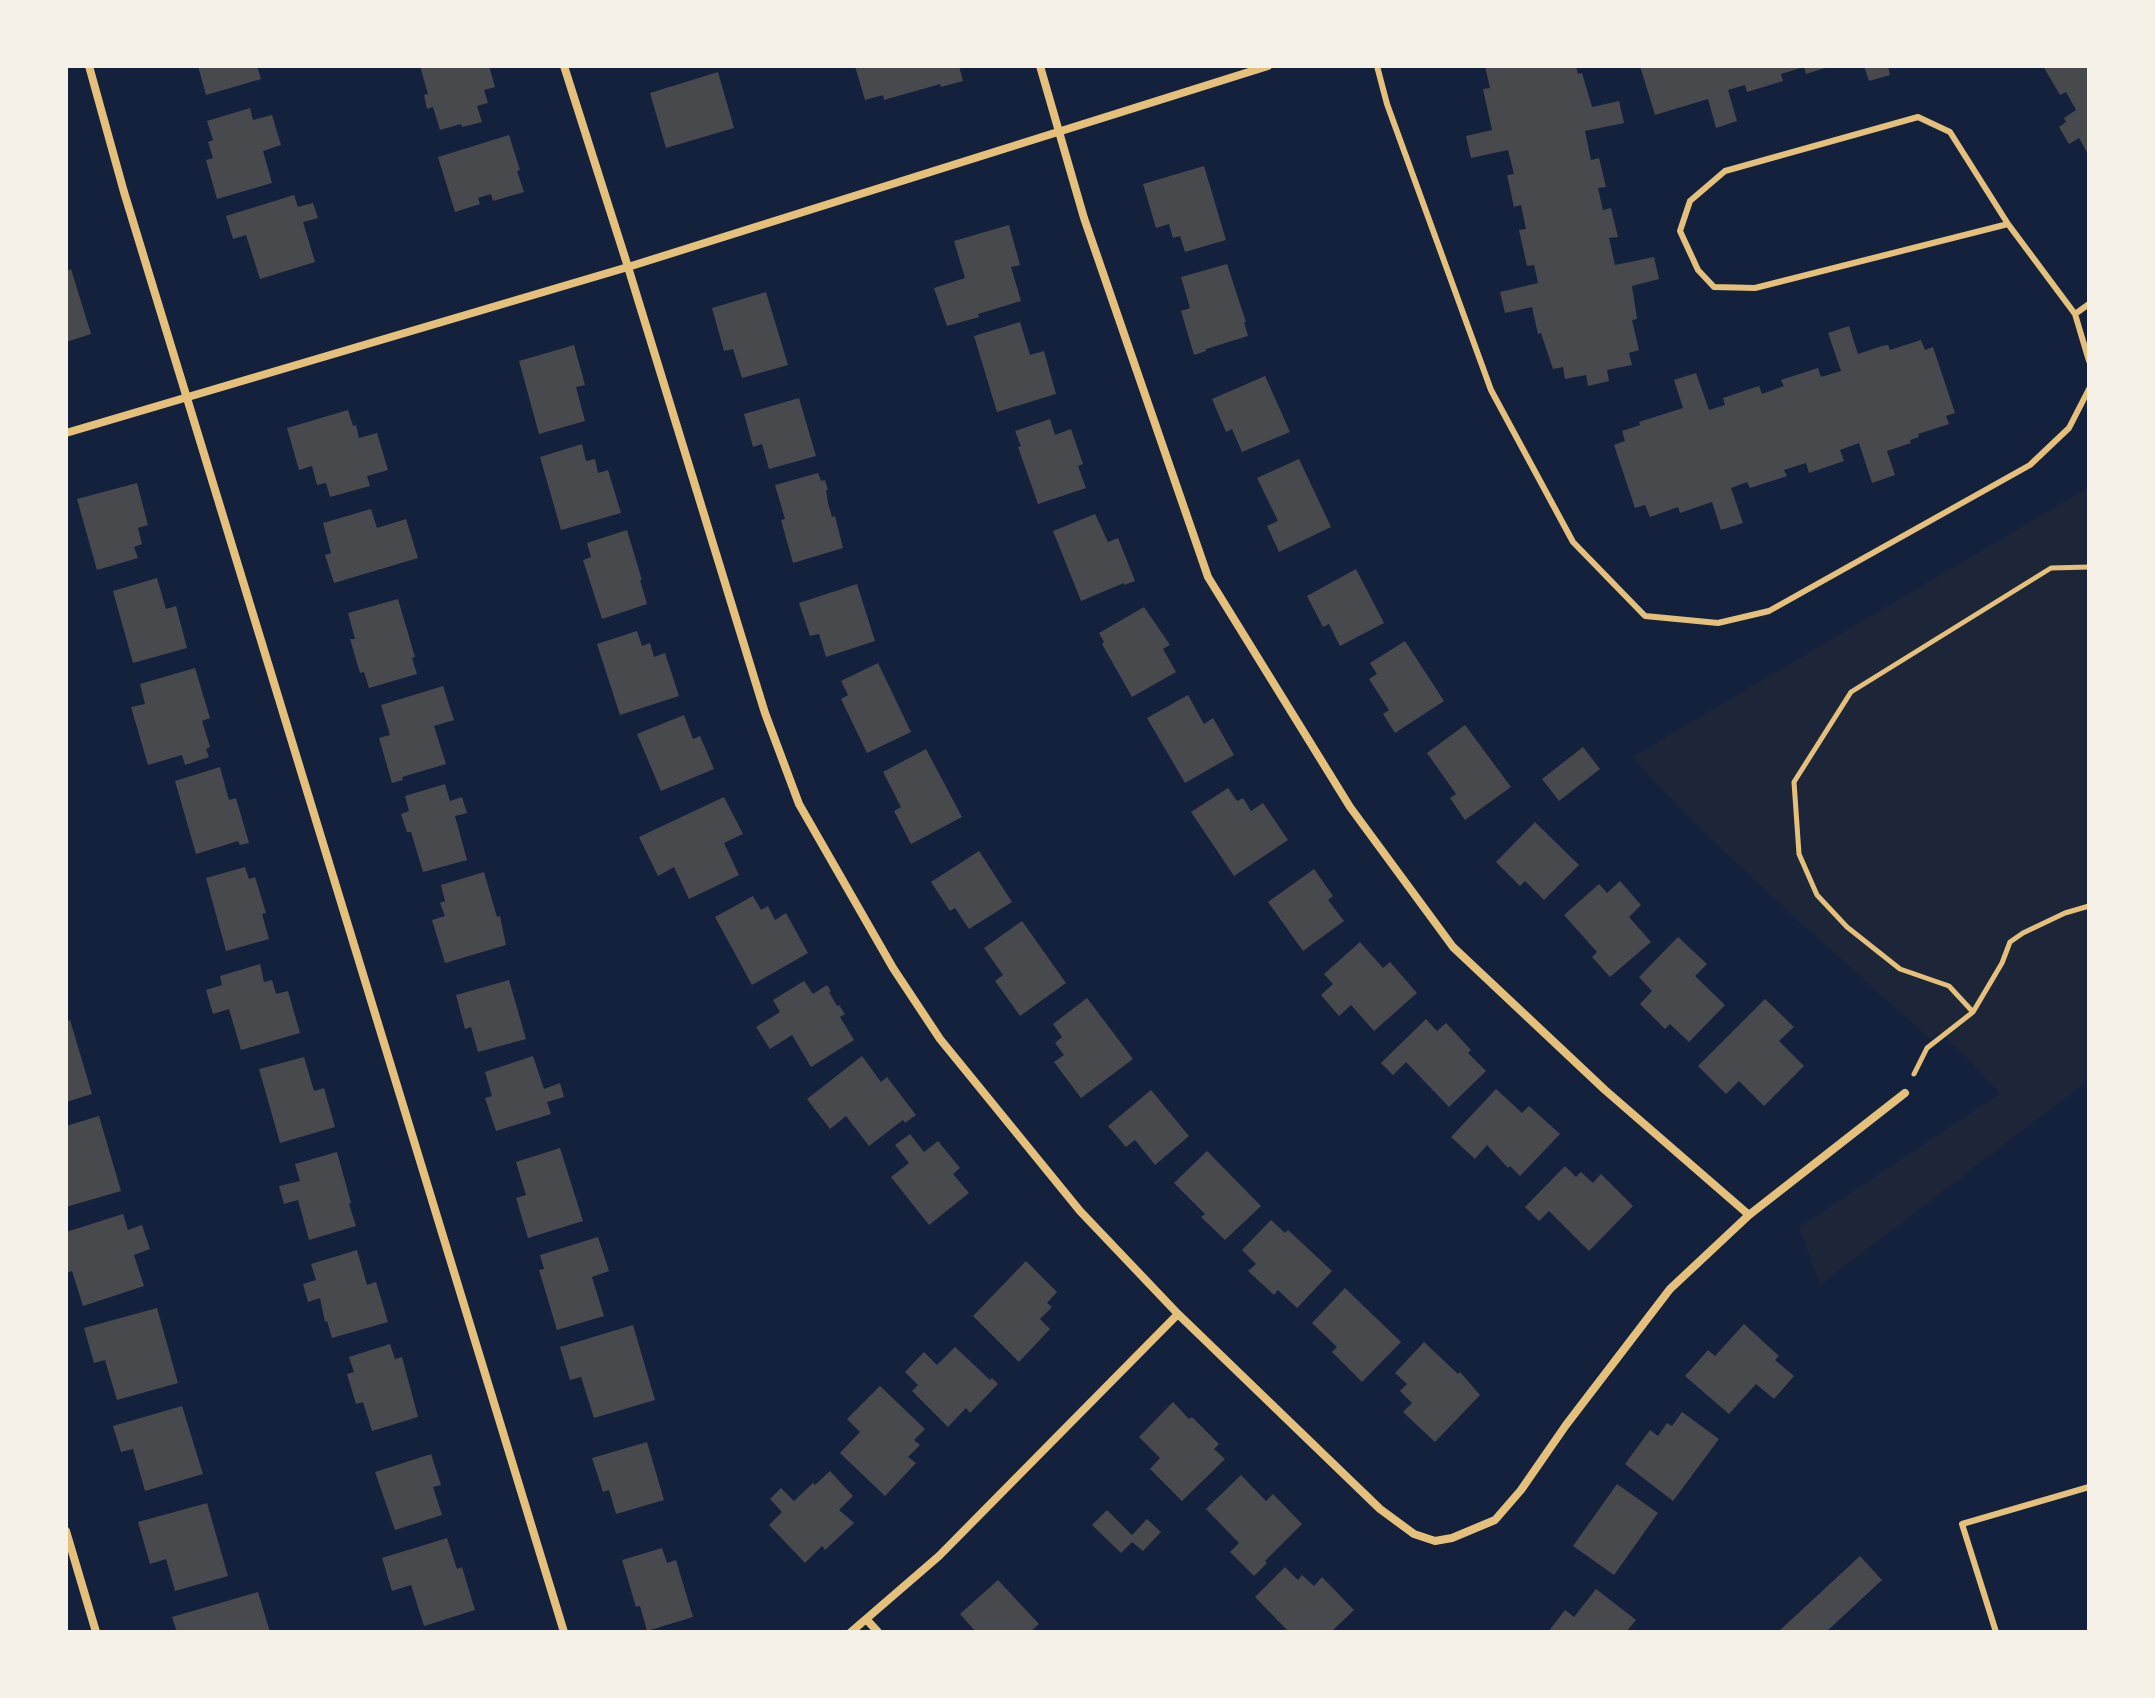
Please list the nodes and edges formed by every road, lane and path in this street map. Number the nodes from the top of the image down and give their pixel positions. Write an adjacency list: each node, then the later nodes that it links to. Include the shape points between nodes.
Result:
1 (89, 66): 13 (street)
2 (564, 66): 8 (street)
3 (1040, 66): 6 (street)
4 (1268, 66): 6 (street)
5 (1377, 66): 12 (lane, via 1491,390 1573,542 1645,616 1718,623 1769,611 2030,465 2069,428)
6 (1060, 132): 8 (street); 19 (street, via 1084,218 1208,577 1350,807 1453,947)
7 (2008, 224): 7 (lane, via 1755,288 1714,287 1698,270 1680,231 1690,201 1725,171 1918,117 1950,132); 10 (lane)
8 (628, 267): 13 (street); 20 (street, via 765,713 799,804 940,1039 1080,1211)
9 (2089, 304): 10 (lane)
10 (2075, 314): 11 (lane)
11 (2089, 361)
12 (2089, 389)
13 (187, 399): 14 (street); 25 (street)
14 (66, 433)
15 (2089, 567): 17 (path, via 2051,568 1851,692 1794,782 1799,854 1817,895 1900,969 1949,986)
16 (2089, 906): 17 (path, via 2010,942)
17 (1973, 1012): 18 (path, via 1927,1048)
18 (1905, 1093): 19 (street)
19 (1749, 1215): 20 (street, via 1670,1289 1495,1520 1435,1541 1414,1534 1380,1509)
20 (1178, 1314): 23 (street, via 939,1556)
21 (2089, 1487): 28 (lane, via 1962,1524)
22 (66, 1531): 24 (street)
23 (867, 1620): 26 (street); 27 (street)
24 (96, 1632)
25 (564, 1632)
26 (851, 1632)
27 (878, 1632)
28 (1996, 1632)

